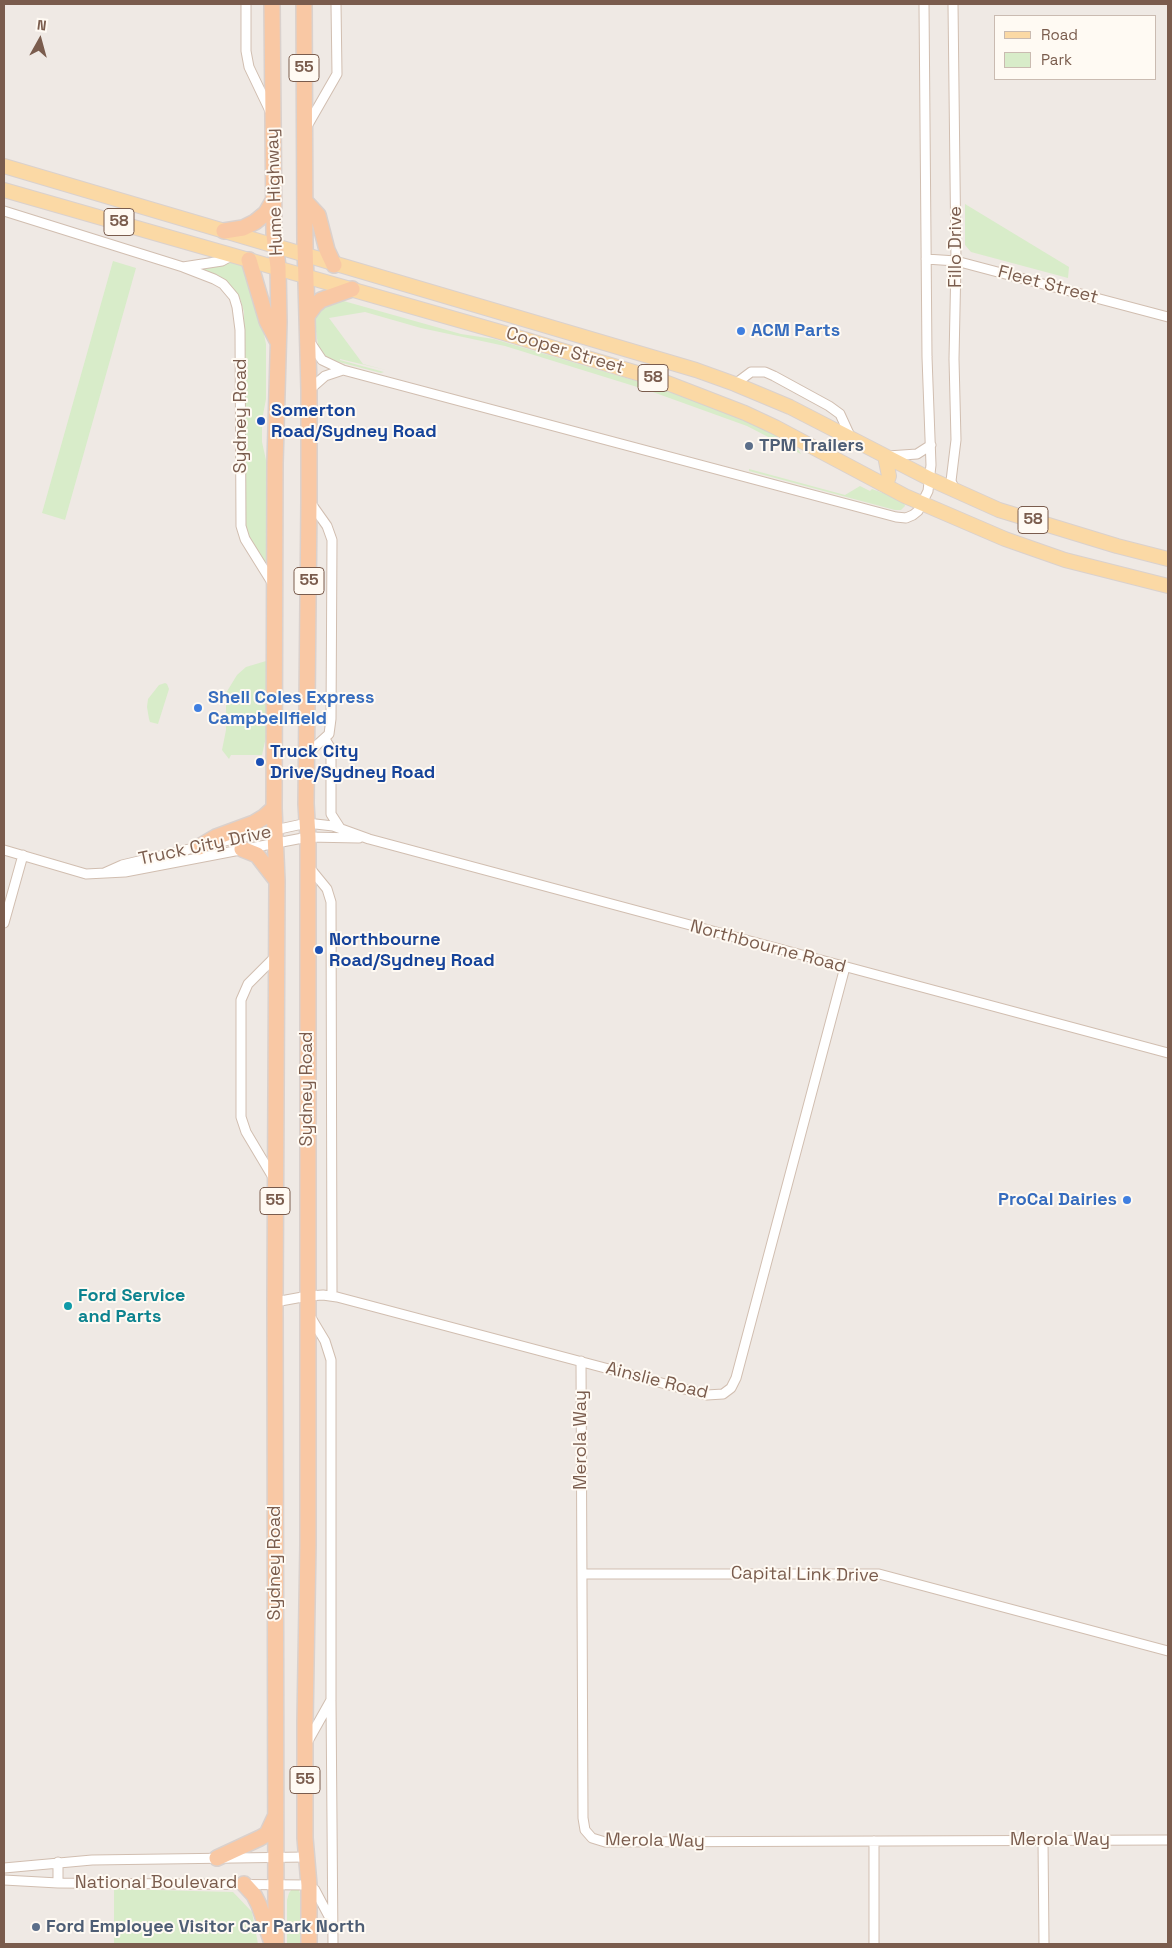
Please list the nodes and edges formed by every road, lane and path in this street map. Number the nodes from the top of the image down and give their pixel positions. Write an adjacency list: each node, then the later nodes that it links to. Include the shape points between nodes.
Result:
1 (246, 4): 7 (street, Hume Highway, via 249,67)
2 (272, 4): 7 (highway, Hume Highway / 55)
3 (304, 4): 8 (highway, Hume Highway / 55)
4 (336, 4): 8 (street, Hume Highway, via 337,74)
5 (924, 4): 19 (street, Fillo Drive)
6 (953, 4): 20 (street, Fillo Drive)
7 (273, 118): 11 (highway, Hume Highway / 55)
8 (304, 132): 12 (highway, Hume Highway / 55)
9 (4, 166): 14 (main road, 58)
10 (4, 190): 16 (main road, 58)
11 (275, 198): 14 (highway, via 266,213 255,222); 15 (highway, Hume Highway / 55)
12 (305, 201): 17 (highway, Hume Highway / 55); 21 (highway, via 318,216)
13 (4, 212): 22 (street, Sydney Road)
14 (224, 231): 15 (main road, 58)
15 (275, 245): 17 (main road, Cooper Street / 58); 23 (highway, Hume Highway / 55)
16 (233, 255): 18 (main road, 58); 22 (street, via 222,261)
17 (305, 256): 21 (main road, Cooper Street / 58); 24 (highway, Hume Highway / 55)
18 (250, 260): 23 (main road, 58); 31 (highway, via 267,321)
19 (926, 260): 20 (street, Fleet Street); 39 (street, Fillo Drive)
20 (956, 261): 28 (street, Fleet Street); 43 (street, Fillo Drive, via 956,440 951,481)
21 (334, 265): 26 (main road, Cooper Street / 58)
22 (183, 267): 49 (street, Sydney Road, via 223,284 238,307 241,526 245,539)
23 (278, 267): 24 (main road, Cooper Street / 58); 31 (highway, Sydney Road / 55)
24 (306, 275): 25 (main road, Cooper Street / 58); 27 (highway, Sydney Road / 55)
25 (352, 289): 27 (highway, via 315,304); 29 (main road, Cooper Street / 58)
26 (486, 309): 29 (main road); 33 (main road, Cooper Street / 58)
27 (307, 316): 30 (highway, Sydney Road / 55)
28 (1168, 317)
29 (481, 326): 36 (main road, Cooper Street / 58)
30 (307, 338): 32 (street, via 322,360); 35 (highway, Sydney Road / 55)
31 (278, 344): 49 (highway, Sydney Road / 55)
32 (343, 370): 35 (street, via 325,376); 45 (street, via 896,517 914,516)
33 (696, 370): 34 (main road, Cooper Street / 58); 36 (main road)
34 (735, 384): 37 (main road, via 734,396); 38 (main road, Cooper Street / 58, via 790,407); 38 (street, via 751,372 774,376 840,414)
35 (309, 390): 44 (highway, Sydney Road / 55)
36 (698, 394): 37 (main road, Cooper Street / 58)
37 (744, 413): 42 (main road, Cooper Street / 58)
38 (850, 438): 40 (main road, Cooper Street / 58)
39 (930, 446): 40 (street, via 917,454); 41 (street, Fillo Drive)
40 (885, 456): 41 (main road, Cooper Street / 58); 42 (main road, via 889,476)
41 (930, 479): 43 (main road, Cooper Street / 58); 45 (street)
42 (882, 484): 45 (main road, Cooper Street / 58)
43 (955, 490): 46 (main road, Cooper Street / 58)
44 (309, 502): 51 (street, via 332,540 331,728); 52 (highway, Sydney Road / 55)
45 (922, 503): 47 (main road, Cooper Street / 58)
46 (999, 510): 47 (main road, via 999,527); 48 (main road, Cooper Street / 58)
47 (1005, 539): 50 (main road, Cooper Street / 58, via 1065,560)
48 (1168, 559)
49 (275, 586): 53 (highway, Sydney Road / 55)
50 (1168, 586)
51 (325, 739): 52 (street); 54 (street, via 331,749 332,814)
52 (307, 754): 55 (highway, Sydney Road / 55)
53 (274, 808): 56 (highway, Sydney Road / 55); 58 (highway, via 254,823)
54 (340, 828): 55 (street, Northbourne Road, via 321,824); 57 (street, Northbourne Road)
55 (308, 830): 56 (street, Truck City Drive); 56 (street, Truck City Drive); 57 (street, Northbourne Road); 62 (highway, Sydney Road / 55)
56 (276, 836): 58 (street, Truck City Drive); 59 (street, Truck City Drive); 64 (highway, Sydney Road / 55)
57 (369, 838): 67 (street, Northbourne Road)
58 (199, 847): 63 (street, Truck City Drive, via 122,865)
59 (242, 848): 63 (street, Truck City Drive, via 125,872); 64 (highway, via 257,855)
60 (4, 850): 61 (street, Truck City Drive)
61 (23, 856): 63 (street, Truck City Drive, via 86,874); 65 (street)
62 (308, 865): 70 (highway, Sydney Road / 55); 71 (street, Sydney Road, via 331,902)
63 (104, 873)
64 (277, 882): 66 (highway, Sydney Road / 55)
65 (4, 923)
66 (276, 956): 69 (highway, Sydney Road / 55); 69 (street, via 248,984 241,1000 243,1126)
67 (844, 967): 68 (street, Northbourne Road); 74 (street, Ainslie Road, via 731,1388 718,1395 707,1395)
68 (1168, 1053)
69 (275, 1181): 72 (highway, Sydney Road / 55)
70 (308, 1296): 71 (street, Ainslie Road); 72 (street, Ainslie Road); 73 (highway, Sydney Road / 55)
71 (332, 1296): 74 (street, Ainslie Road)
72 (275, 1302): 79 (highway, Sydney Road / 55)
73 (308, 1314): 77 (street, Sydney Road, via 326,1341 331,1360); 78 (highway, Sydney Road / 55)
74 (581, 1361): 75 (street, Merola Way)
75 (582, 1574): 76 (street, Capital Link Drive, via 878,1574); 82 (street, Merola Way, via 583,1824 587,1834 605,1842)
76 (1168, 1651)
77 (331, 1700): 78 (street, Sydney Road); 93 (street, Sydney Road)
78 (305, 1747): 84 (highway, Sydney Road / 55)
79 (276, 1816): 83 (highway, Sydney Road / 55); 85 (highway, via 266,1834)
80 (1043, 1840): 81 (street, Merola Way); 82 (street, Merola Way); 98 (street)
81 (1168, 1840)
82 (874, 1841): 97 (street)
83 (277, 1856): 84 (street, National Boulevard); 85 (street, National Boulevard); 91 (highway, Sydney Road / 55)
84 (306, 1857): 92 (highway, Sydney Road / 55)
85 (217, 1858): 86 (street, National Boulevard)
86 (58, 1862): 87 (street, National Boulevard); 89 (street)
87 (4, 1868)
88 (4, 1880): 89 (street, National Boulevard)
89 (58, 1883): 90 (street, National Boulevard)
90 (244, 1884): 91 (street, National Boulevard); 94 (highway, via 259,1905)
91 (276, 1884): 92 (street, National Boulevard); 94 (highway, Sydney Road / 55)
92 (309, 1885): 93 (street, Sydney Road); 95 (highway, Sydney Road / 55)
93 (333, 1924): 96 (street, Sydney Road)
94 (274, 1944)
95 (309, 1944)
96 (333, 1944)
97 (874, 1944)
98 (1044, 1944)

